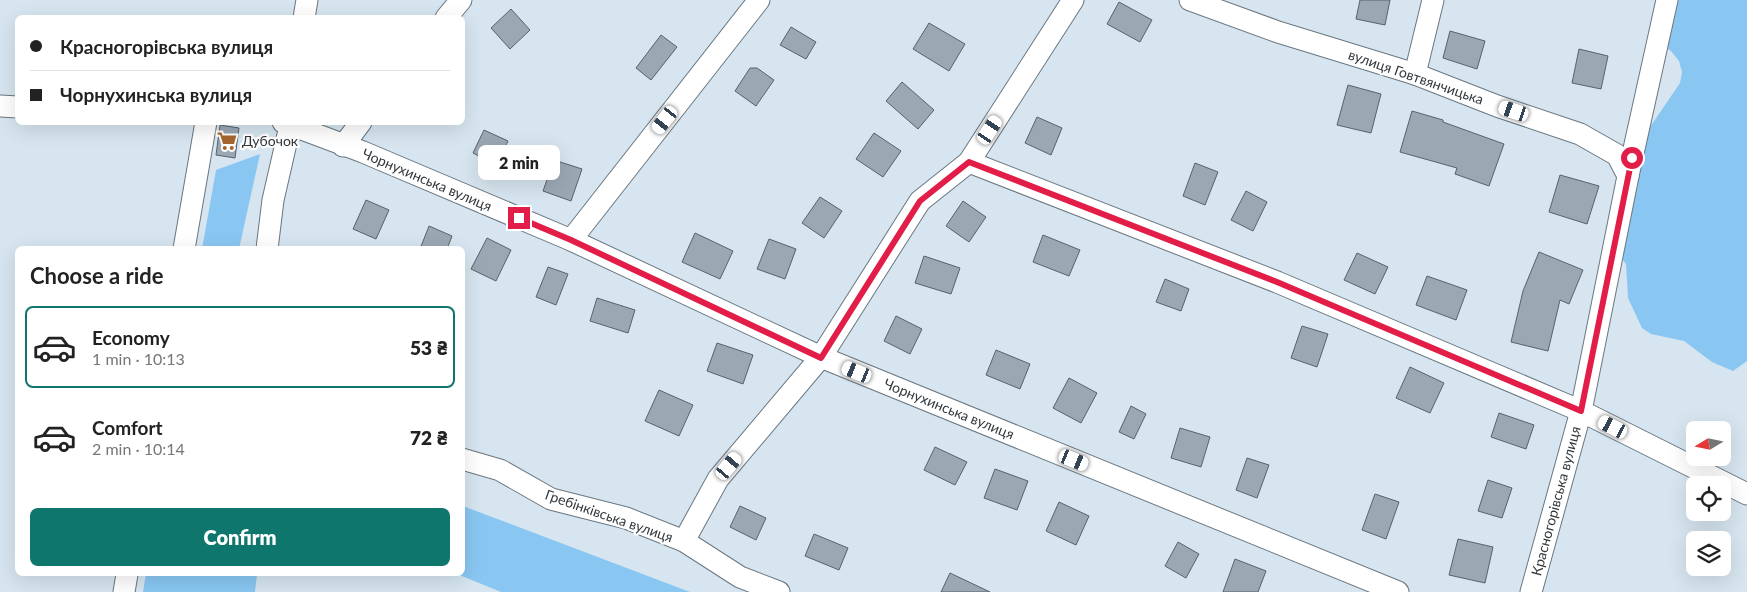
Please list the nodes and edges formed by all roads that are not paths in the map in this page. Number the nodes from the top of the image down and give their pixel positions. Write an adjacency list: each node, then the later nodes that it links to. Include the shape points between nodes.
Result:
1 (307, 0): 8 (street)
2 (461, 0): 9 (street)
3 (759, 0): 20 (street)
4 (1073, 0): 18 (street)
5 (1190, 0): 10 (street, вулиця Говтвянчицька, via 1278,32)
6 (1433, 0): 10 (street)
7 (1667, 0): 19 (street, Красногорівська вулиця)
8 (304, 15)
9 (448, 15)
10 (1415, 74): 19 (street, вулиця Говтвянчицька, via 1580,134 1617,155)
11 (0, 106): 12 (street)
12 (15, 107)
13 (205, 125): 21 (street)
14 (286, 125): 22 (street)
15 (289, 125): 17 (street, Чорнухинська вулиця)
16 (359, 125): 17 (street)
17 (343, 146): 20 (street, Чорнухинська вулиця)
18 (969, 162): 23 (street, via 920,201); 24 (street, via 1277,282)
19 (1628, 176): 24 (street, Красногорівська вулиця)
20 (571, 240): 23 (street, Чорнухинська вулиця)
21 (185, 246)
22 (267, 246)
23 (821, 358): 27 (street, via 718,479); 31 (street, Чорнухинська вулиця)
24 (1581, 411): 26 (street); 32 (street, Красногорівська вулиця)
25 (465, 460): 27 (street, Гребінківська вулиця, via 500,470 551,499 626,518)
26 (1747, 494)
27 (684, 542): 30 (street, Гребінківська вулиця, via 740,576)
28 (127, 576): 29 (street)
29 (124, 592)
30 (779, 592)
31 (1398, 592)
32 (1531, 592)

